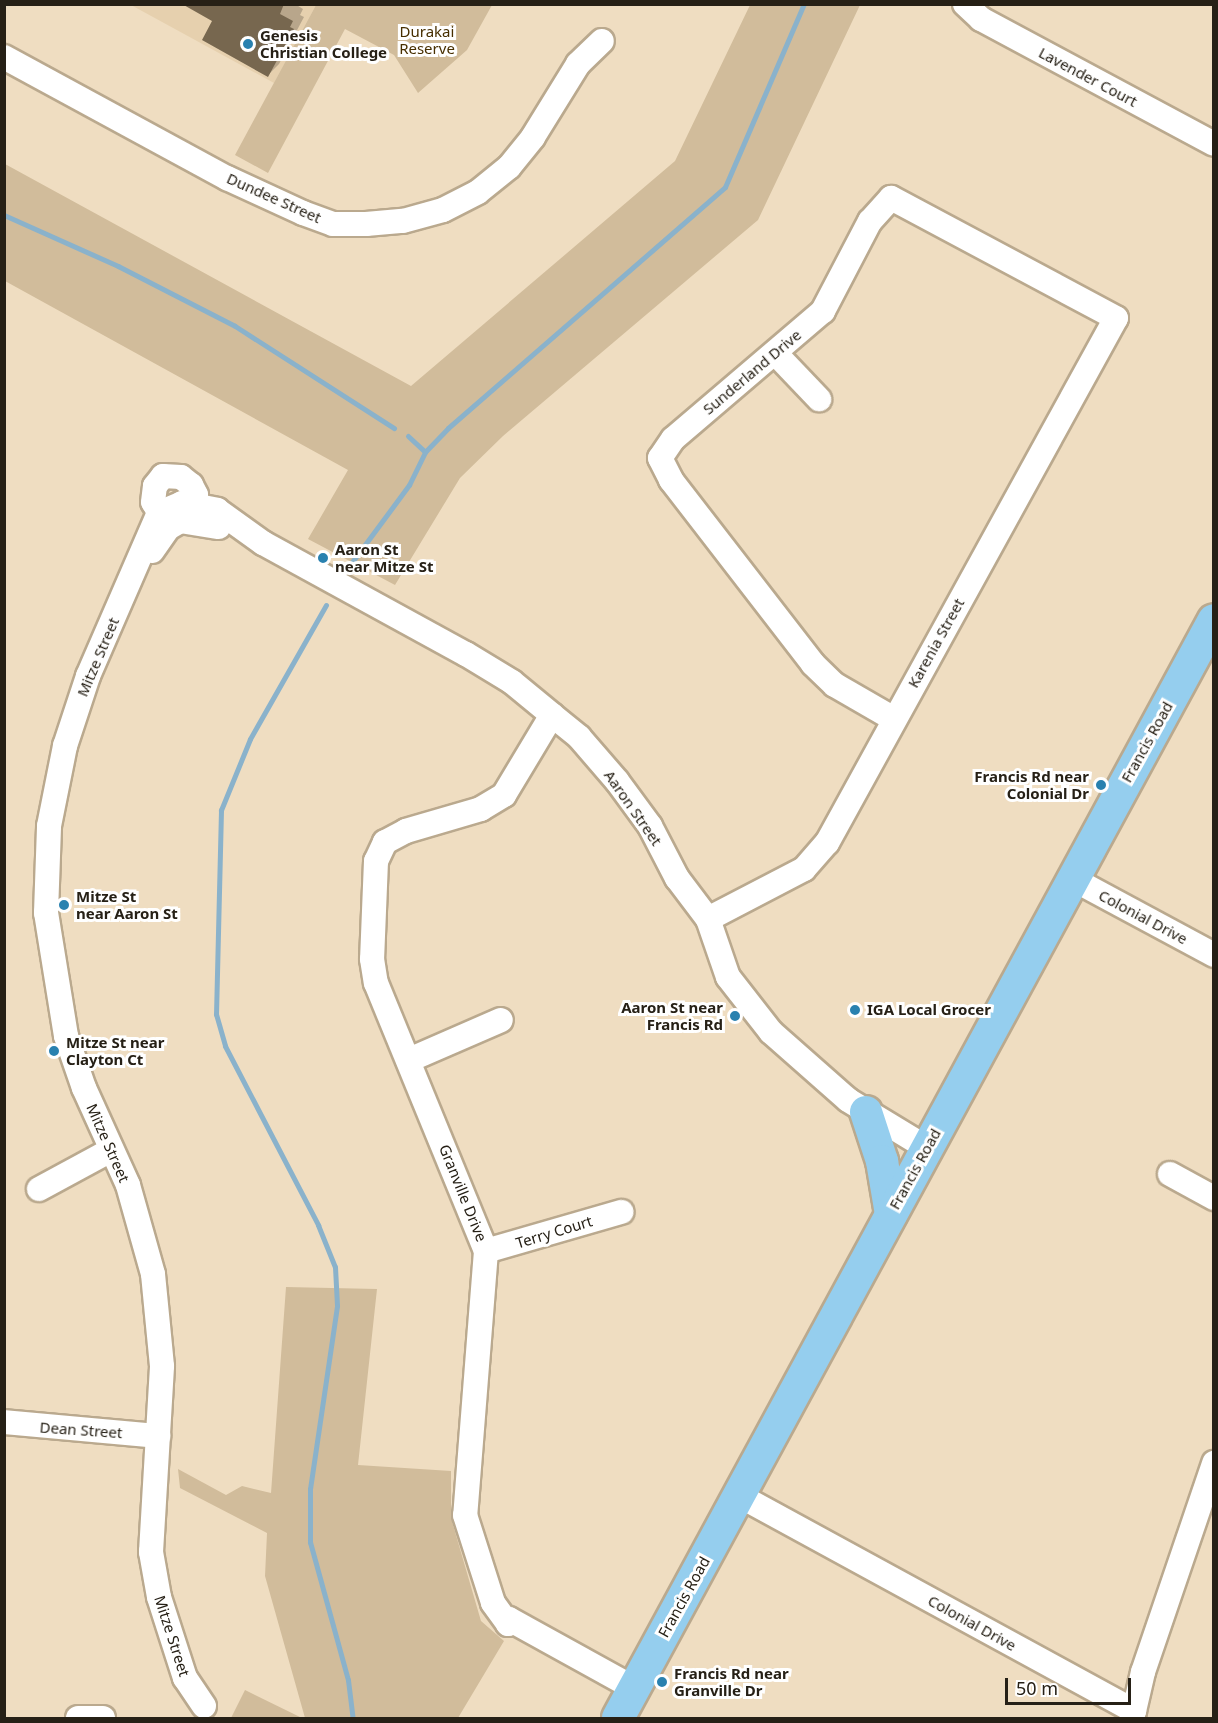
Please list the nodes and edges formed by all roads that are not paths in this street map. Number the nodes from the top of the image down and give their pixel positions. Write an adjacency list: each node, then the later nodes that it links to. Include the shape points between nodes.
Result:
1 (965, 4): 4 (street, Lavender Court, via 981,19)
2 (602, 41): 3 (street, Dundee Street, via 578,64 533,137 509,167 478,192 423,215 366,224 333,224 227,178)
3 (4, 57)
4 (1214, 144)
5 (1116, 318): 6 (street, Sunderland Drive, via 891,198 870,221 824,311); 11 (street, Karenia Street)
6 (775, 353): 7 (street); 11 (street, Sunderland Drive, via 673,439 660,458 671,480 813,664 835,686)
7 (819, 399)
8 (179, 515): 10 (street, Aaron Street, via 263,543 466,654 512,682); 19 (street, Mitze Street, via 150,526 130,586 88,676 65,746 49,826 46,898 54,980 66,1036)
9 (1214, 620): 12 (main road, Francis Road)
10 (552, 715): 13 (street, Aaron Street, via 579,737 617,781); 16 (street, Granville Drive, via 504,795 481,809 406,831 385,842 376,861 372,959 376,983)
11 (894, 719): 13 (street, Karenia Street, via 827,843 804,869)
12 (1073, 879): 14 (street, Colonial Drive); 18 (main road, Francis Road)
13 (708, 919): 17 (street, Aaron Street, via 728,977 771,1032 822,1081)
14 (1214, 955)
15 (501, 1020): 16 (street)
16 (409, 1060): 25 (street, Granville Drive)
17 (866, 1112): 18 (street, Aaron Street); 24 (main road, via 882,1161)
18 (927, 1148): 24 (main road, Francis Road)
19 (111, 1150): 21 (street); 27 (street, Mitze Street, via 143,1230 153,1274 162,1366)
20 (1170, 1174): 22 (street)
21 (39, 1189)
22 (1214, 1198)
23 (621, 1212): 25 (street, Terry Court)
24 (891, 1214): 29 (main road, Francis Road)
25 (486, 1251): 30 (street, Granville Drive, via 465,1515 493,1603 508,1624 509,1619)
26 (4, 1422): 27 (street, Dean Street)
27 (158, 1436): 31 (street, Mitze Street, via 151,1552 184,1678)
28 (1214, 1463): 29 (street, Colonial Drive, via 1143,1672 1134,1711)
29 (740, 1496): 30 (main road, Francis Road)
30 (634, 1688): 34 (main road, Francis Road)
31 (204, 1706)
32 (78, 1719): 33 (street)
33 (104, 1719)
34 (618, 1719)

